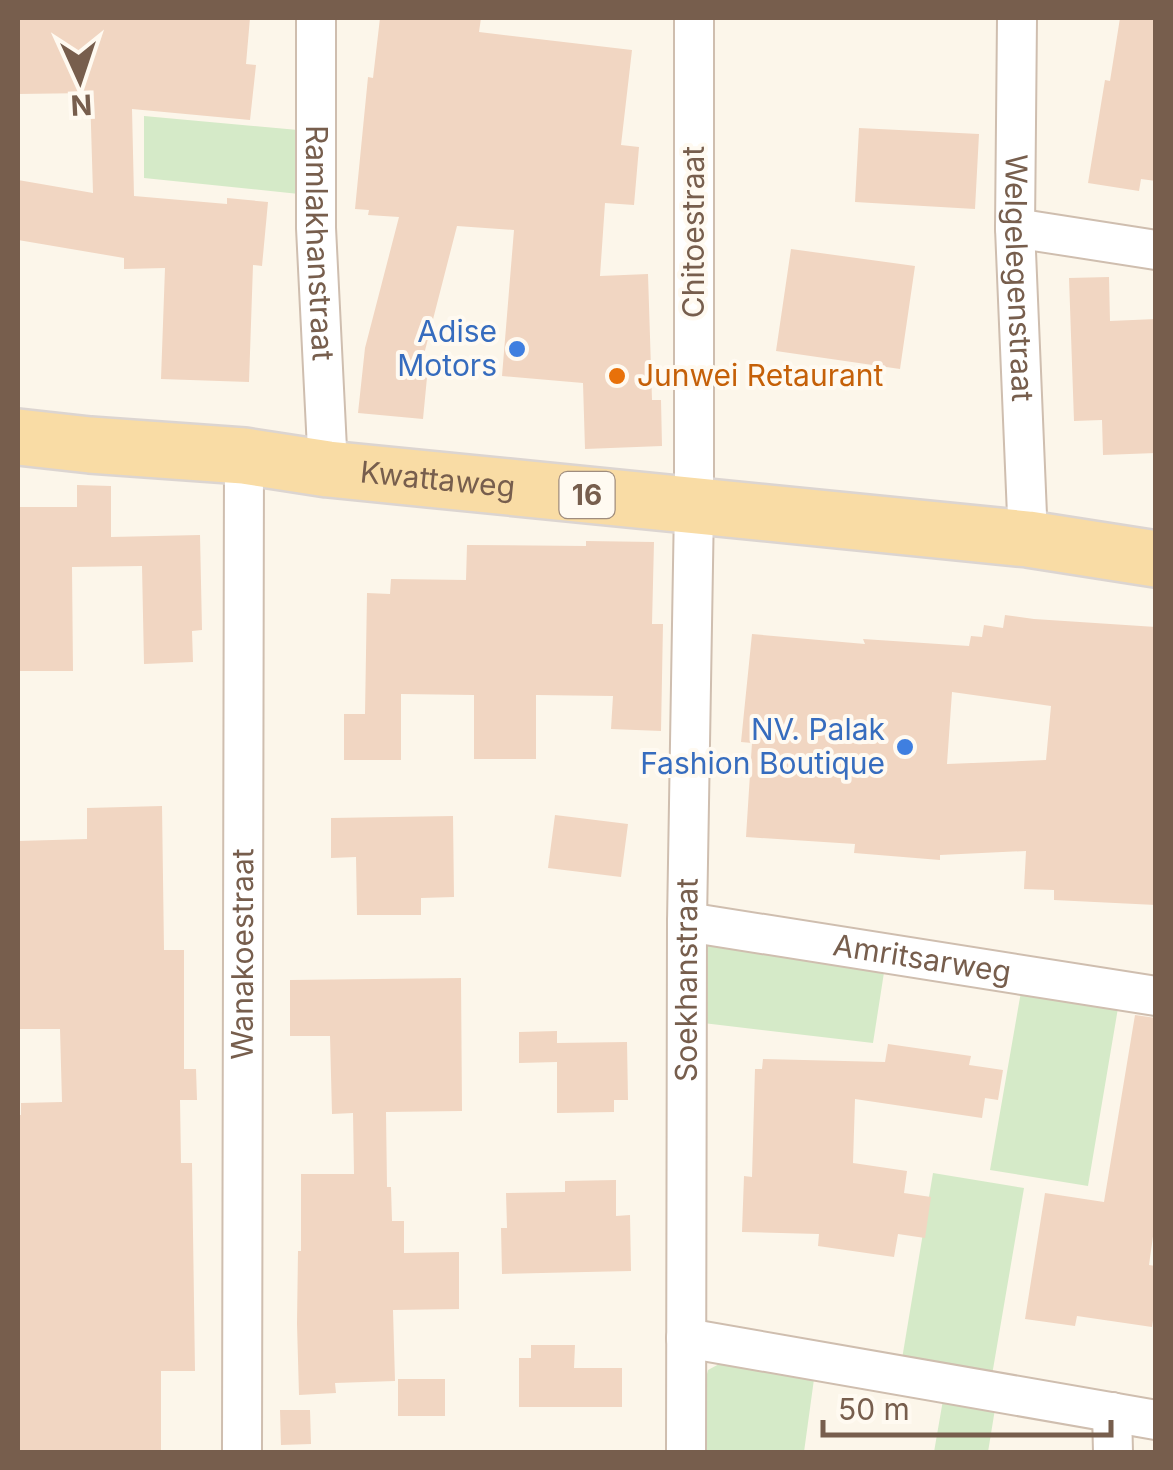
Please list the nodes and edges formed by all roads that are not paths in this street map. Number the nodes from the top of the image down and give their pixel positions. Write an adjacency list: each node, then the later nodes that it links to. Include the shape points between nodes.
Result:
1 (316, 18): 8 (street, Ramlakhanstraat, via 316,228)
2 (694, 18): 9 (street, Chitoestraat)
3 (1017, 18): 4 (street, Welgelegenstraat)
4 (1015, 228): 5 (street); 10 (street, Welgelegenstraat)
5 (1156, 250)
6 (18, 437): 7 (main road, Kwattaweg / 16)
7 (244, 456): 8 (main road, Kwattaweg / 16); 17 (street, Wanakoestraat)
8 (328, 469): 9 (main road, Kwattaweg / 16)
9 (694, 506): 10 (main road, Kwattaweg / 16); 12 (street, Soekhanstraat)
10 (1028, 539): 11 (main road, Kwattaweg / 16)
11 (1156, 559)
12 (687, 922): 13 (street, Amritsarweg); 14 (street, Soekhanstraat)
13 (1156, 996)
14 (686, 1338): 15 (street); 18 (street, Soekhanstraat)
15 (1112, 1412): 16 (street); 19 (street)
16 (1156, 1420)
17 (242, 1452)
18 (686, 1452)
19 (1113, 1452)

